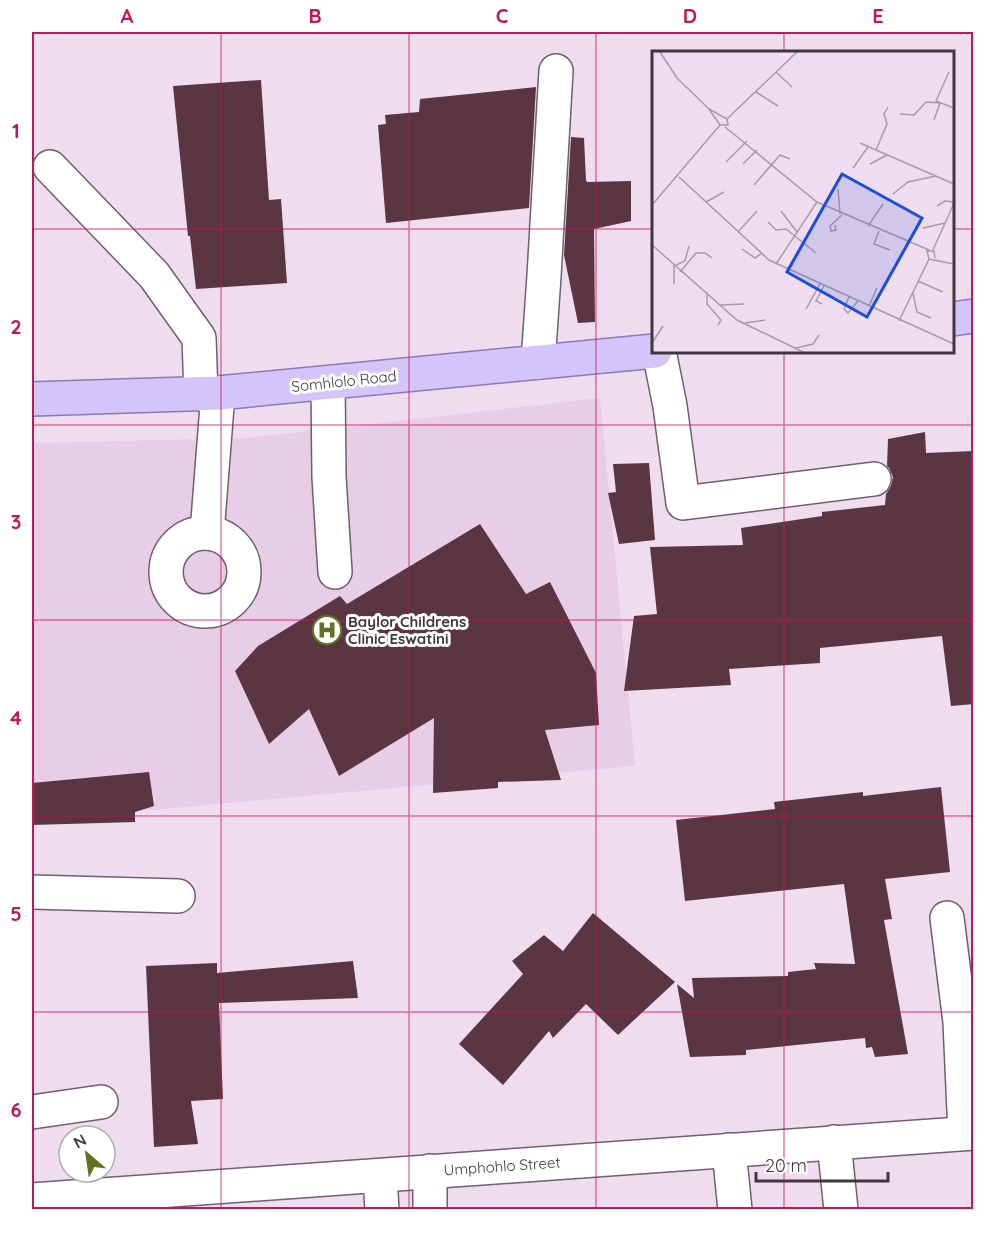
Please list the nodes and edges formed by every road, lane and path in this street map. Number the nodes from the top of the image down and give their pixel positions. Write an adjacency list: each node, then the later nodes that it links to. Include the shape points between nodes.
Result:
1 (556, 71): 9 (street)
2 (50, 167): 11 (street, via 153,275 199,338)
3 (974, 316): 4 (main road)
4 (954, 319)
5 (954, 325): 6 (main road)
6 (974, 325)
7 (652, 351): 9 (main road, Somhlolo Road)
8 (657, 352): 13 (street, via 670,406 683,504)
9 (537, 362): 10 (main road, Somhlolo Road)
10 (328, 383): 11 (main road, Somhlolo Road); 15 (street)
11 (209, 394): 12 (main road, Somhlolo Road); 14 (street)
12 (32, 399)
13 (874, 478)
14 (207, 533)
15 (335, 572)
16 (32, 892): 17 (street)
17 (178, 896)
18 (947, 918): 21 (street)
19 (101, 1102): 20 (street)
20 (32, 1112)
21 (969, 1133): 22 (street, Umphohlo Street)
22 (834, 1142): 23 (street, Umphohlo Street); 30 (street)
23 (729, 1150): 24 (street, Umphohlo Street); 29 (street)
24 (430, 1172): 25 (street, Umphohlo Street); 28 (street)
25 (380, 1176): 26 (street, Umphohlo Street); 27 (street)
26 (32, 1200)
27 (382, 1209)
28 (430, 1209)
29 (735, 1209)
30 (841, 1209)

